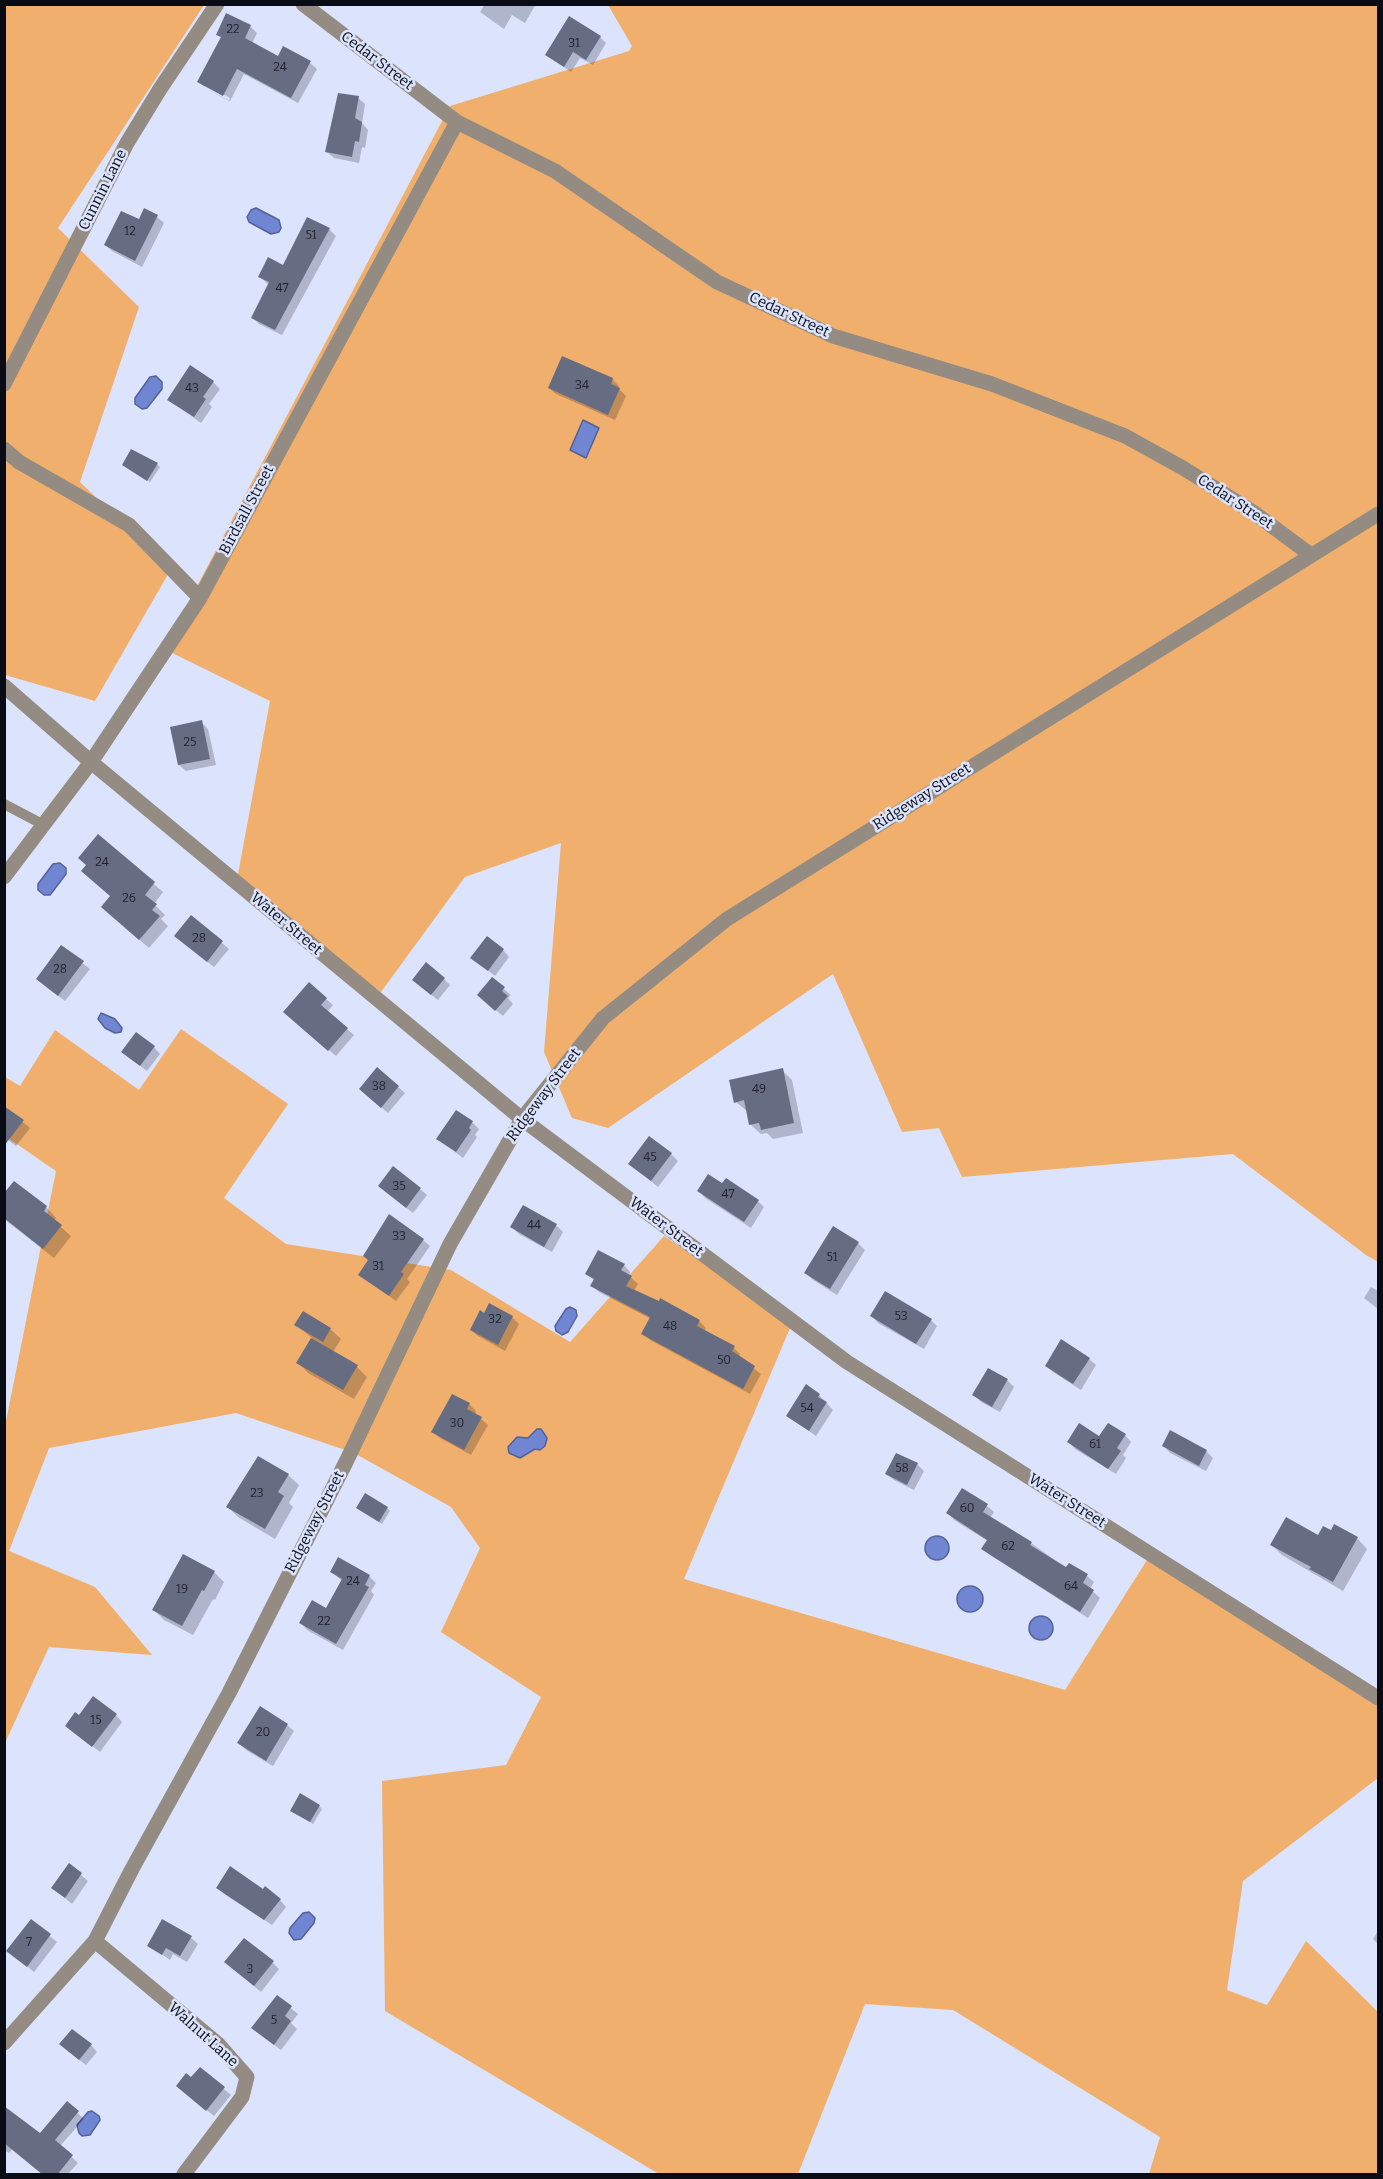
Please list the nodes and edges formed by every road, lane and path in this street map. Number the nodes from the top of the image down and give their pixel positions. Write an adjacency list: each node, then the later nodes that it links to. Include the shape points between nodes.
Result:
1 (217, 4): 4 (street, Cunnin Lane, via 127,143)
2 (303, 4): 3 (street, Cedar Street)
3 (457, 122): 7 (street, Cedar Street, via 555,171 717,282 833,336 992,384 1125,436 1253,512); 8 (street, Birdsall Street)
4 (4, 384)
5 (4, 449): 8 (street, via 19,462 129,525)
6 (1378, 514): 7 (street, Ridgeway Street)
7 (1311, 555): 14 (street, Ridgeway Street, via 727,919 603,1018)
8 (200, 598): 10 (street, Birdsall Street)
9 (4, 686): 10 (street, Water Street)
10 (91, 762): 12 (street, Birdsall Street); 14 (street, Water Street)
11 (4, 804): 12 (lane)
12 (44, 825): 13 (street, Birdsall Street)
13 (4, 877)
14 (522, 1119): 15 (street, Water Street, via 847,1362); 16 (street, Ridgeway Street, via 450,1244 229,1693)
15 (1378, 1698)
16 (95, 1941): 17 (street, Ridgeway Street); 18 (street, Walnut Lane, via 218,2044 247,2077 242,2097)
17 (4, 2043)
18 (184, 2175)

